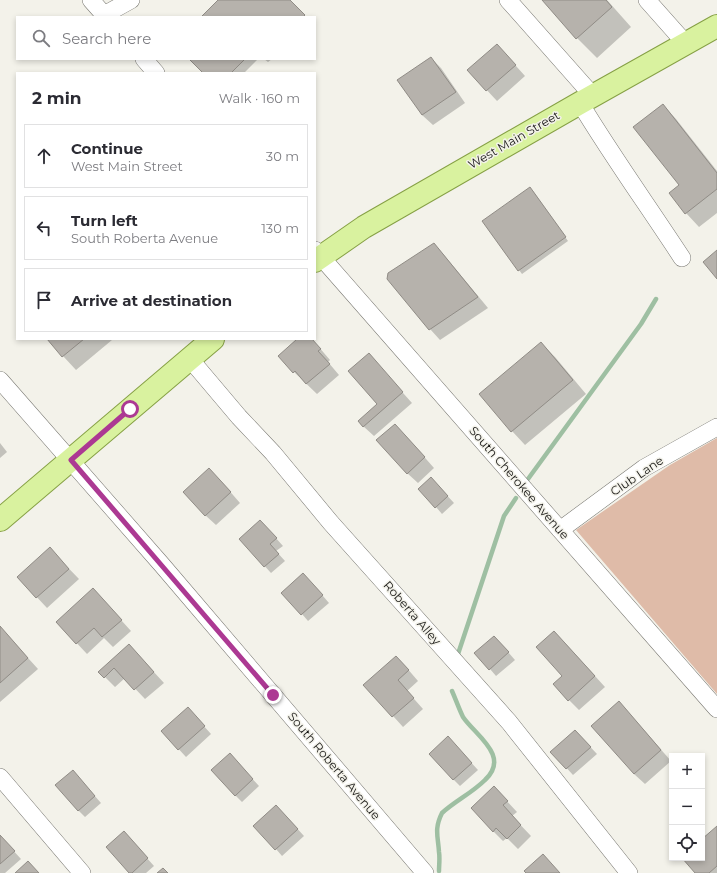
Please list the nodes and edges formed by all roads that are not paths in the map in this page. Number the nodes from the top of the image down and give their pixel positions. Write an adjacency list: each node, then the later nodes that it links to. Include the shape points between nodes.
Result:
1 (91, 0): 5 (street)
2 (131, 0): 5 (street)
3 (508, 0): 10 (street)
4 (647, 0): 7 (street)
5 (105, 16)
6 (717, 26): 7 (main road, West Main Street)
7 (686, 44): 10 (main road, West Main Street)
8 (145, 60): 9 (street)
9 (155, 72)
10 (586, 99): 11 (main road, West Main Street); 12 (street, via 604,142)
11 (317, 256): 19 (street, South Cherokee Avenue)
12 (682, 258)
13 (212, 340): 14 (main road)
14 (190, 358): 17 (main road); 24 (street, Roberta Alley, via 331,523 509,722)
15 (0, 380): 17 (street, South Roberta Avenue)
16 (717, 427): 19 (street, Club Lane, via 644,468)
17 (71, 460): 18 (main road); 23 (street, South Roberta Avenue)
18 (0, 520)
19 (560, 530): 20 (street, South Cherokee Avenue)
20 (717, 709)
21 (0, 777): 22 (street)
22 (82, 873)
23 (425, 873)
24 (629, 873)

